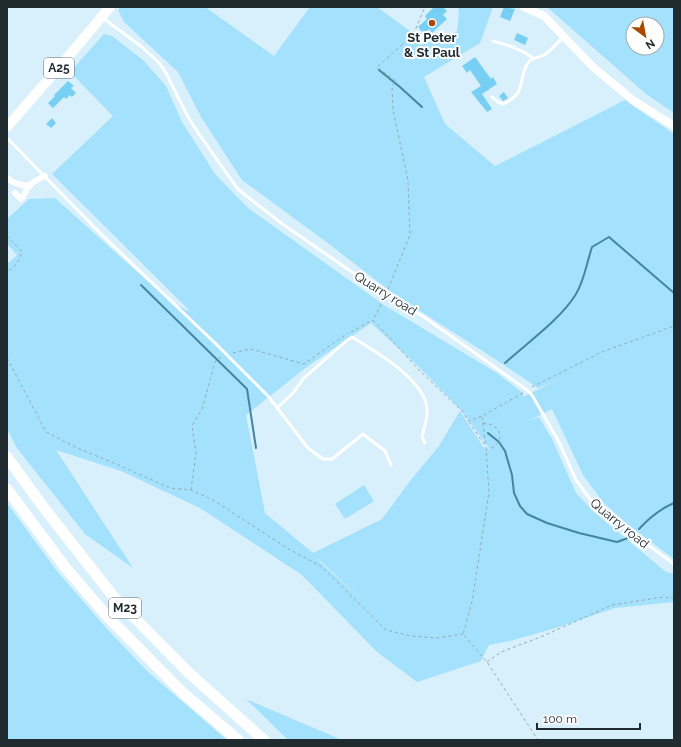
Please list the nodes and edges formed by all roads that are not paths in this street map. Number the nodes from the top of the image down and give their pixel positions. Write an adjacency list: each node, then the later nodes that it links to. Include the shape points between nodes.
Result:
1 (110, 7): 3 (main road, A25)
2 (524, 7): 4 (street, via 544,16)
3 (102, 17): 9 (main road, A25); 20 (lane, Quarry road, via 160,64 188,117 237,188 284,225 386,295 424,317 527,390 559,442 576,480 590,499 604,513)
4 (564, 36): 6 (lane, via 543,56); 8 (street, via 593,67 634,101)
5 (494, 41): 6 (lane, via 526,52)
6 (533, 58): 7 (lane, via 527,65 519,92 514,98 504,104)
7 (492, 97)
8 (674, 126)
9 (7, 127)
10 (7, 138): 11 (lane)
11 (44, 176): 13 (street); 15 (lane, via 226,354)
12 (7, 178): 13 (street, via 19,185)
13 (30, 186): 14 (street, via 21,199)
14 (14, 193)
15 (277, 408): 16 (lane, via 294,392 303,378 352,337 402,372 418,388 426,403 427,417 422,436); 18 (lane, via 308,448 323,459 332,459 363,434 385,451)
16 (425, 443)
17 (7, 457): 22 (highway, M23, via 113,596 189,673)
18 (391, 465)
19 (7, 489): 21 (highway, M23, via 107,616 183,693)
20 (674, 564)
21 (238, 740)
22 (264, 740)

